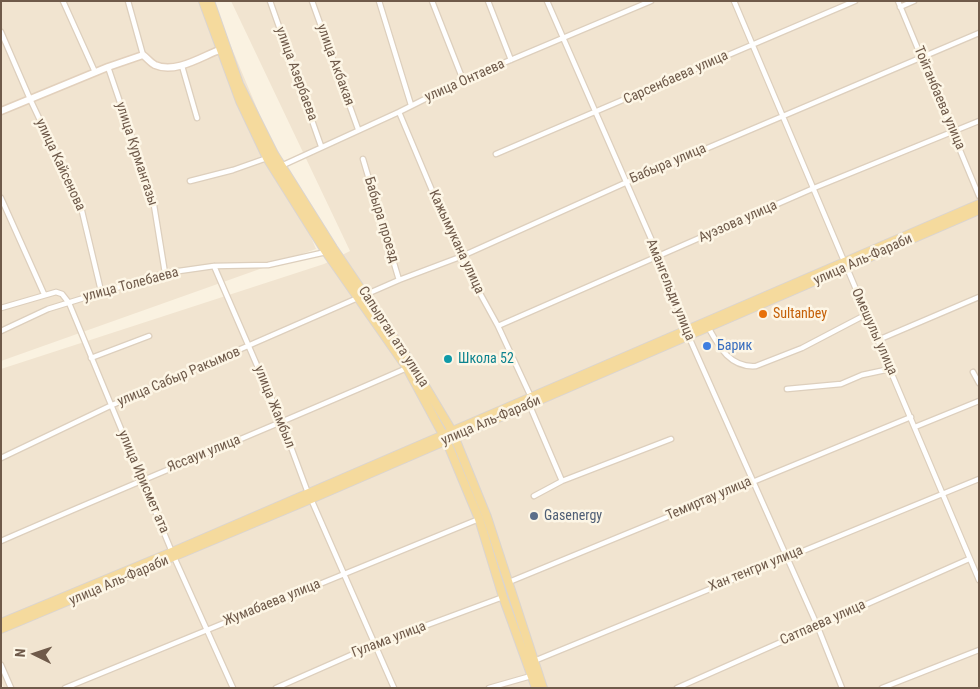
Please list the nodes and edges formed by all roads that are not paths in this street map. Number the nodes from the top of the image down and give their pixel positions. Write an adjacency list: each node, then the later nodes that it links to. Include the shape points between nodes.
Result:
1 (63, 1): 27 (street)
2 (128, 1): 22 (street)
3 (202, 1): 21 (main road, Сапырган ата улица)
4 (210, 1): 43 (main road, Сапырган ата улица, via 239,84)
5 (270, 1): 39 (street, улица Азербаева)
6 (312, 1): 37 (street, улица Акбакая)
7 (379, 1): 30 (street)
8 (432, 1): 28 (street)
9 (488, 1): 24 (street)
10 (547, 1): 19 (street, Амангельди улица)
11 (651, 1): 19 (street, улица Онтаева)
12 (734, 1): 20 (street, Омешулы улица)
13 (855, 1): 20 (street, Сарсенбаева улица)
14 (898, 1): 16 (street, Тойганбаева улица)
15 (914, 1): 16 (street)
16 (900, 8): 23 (street, Тойганбаева улица)
17 (1, 32): 29 (street, улица Кайсенова)
18 (979, 33): 23 (street, Бабыра улица)
19 (562, 39): 24 (street, улица Онтаева); 33 (street, Амангельди улица)
20 (753, 44): 33 (street, Сарсенбаева улица); 34 (street, Омешулы улица)
21 (219, 50): 25 (street); 41 (main road, Сапырган ата улица)
22 (143, 55): 25 (street, via 156,65); 26 (street)
23 (922, 57): 34 (street, Бабыра улица); 38 (street, Тойганбаева улица)
24 (511, 60): 28 (street, улица Онтаева)
25 (182, 66): 35 (street)
26 (108, 67): 27 (street); 56 (street, улица Курмангазы, via 153,200)
27 (95, 72): 29 (street)
28 (463, 80): 30 (street, улица Онтаева)
29 (30, 99): 31 (street); 58 (street, улица Кайсенова, via 81,207)
30 (411, 105): 32 (street, улица Онтаева)
31 (1, 111)
32 (399, 112): 37 (street, улица Онтаева); 52 (street, Кажымукана улица)
33 (595, 114): 40 (street, Сарсенбаева улица); 45 (street, Амангельди улица)
34 (784, 115): 45 (street, Бабыра улица); 46 (street, Омешулы улица)
35 (197, 118)
36 (979, 121): 38 (street, Ауэзова улица)
37 (358, 129): 39 (street, улица Онтаева)
38 (954, 132): 46 (street, Ауэзова улица); 47 (street, Тойганбаева улица)
39 (322, 146): 43 (street, улица Онтаева)
40 (496, 154)
41 (267, 158): 44 (street); 51 (main road, Сапырган ата улица)
42 (364, 159): 57 (street, Бабыра проезд)
43 (281, 166): 61 (main road, Сапырган ата улица)
44 (190, 181)
45 (625, 183): 52 (street, Бабыра улица); 53 (street, Амангельди улица)
46 (814, 188): 53 (street, Ауэзова улица); 54 (street, Омешулы улица)
47 (979, 196)
48 (1, 198): 59 (street)
49 (979, 204): 54 (main road, улица Аль-Фараби)
50 (979, 210): 54 (main road, улица Аль-Фараби)
51 (326, 252): 55 (street, улица Толебаева, via 268,265); 61 (main road, Сапырган ата улица)
52 (460, 257): 57 (street, Бабыра улица); 65 (street, Кажымукана улица)
53 (659, 257): 65 (street, Ауэзова улица); 68 (street, Амангельди улица)
54 (844, 265): 64 (street, Омешулы улица); 66 (main road, улица Аль-Фараби); 68 (main road, улица Аль-Фараби)
55 (214, 266): 56 (street, улица Толебаева); 71 (street, улица Жамбыл)
56 (165, 273): 58 (street, улица Толебаева)
57 (399, 280): 61 (street, Бабыра улица)
58 (102, 290): 62 (street, улица Толебаева)
59 (44, 294): 62 (street, via 62,294); 63 (street)
60 (979, 297): 70 (street)
61 (362, 298): 71 (street, улица Сабыр Ракымов); 73 (main road, Сапырган ата улица); 84 (main road, Сапырган ата улица, via 412,364)
62 (69, 303): 67 (street, улица Толебаева, via 23,318); 72 (street, улица Ирисмет ата)
63 (1, 308)
64 (867, 314): 66 (street, via 802,348 748,367 725,355); 70 (street, Омешулы улица)
65 (498, 326): 78 (street, Кажымукана улица)
66 (708, 327): 68 (main road, улица Аль-Фараби)
67 (1, 331)
68 (687, 333): 78 (main road, улица Аль-Фараби); 91 (street, Амангельди улица)
69 (149, 336): 72 (street)
70 (878, 340): 74 (street, Омешулы улица)
71 (249, 347): 80 (street, улица Сабыр Ракымов); 82 (street, улица Жамбыл)
72 (91, 358): 80 (street, улица Ирисмет ата)
73 (407, 368): 82 (street, Яссауи улица); 85 (main road, Сапырган ата улица)
74 (890, 369): 77 (street, via 841,384); 81 (street, Омешулы улица)
75 (973, 372): 76 (street)
76 (979, 383)
77 (787, 389)
78 (529, 400): 84 (main road, улица Аль-Фараби); 90 (street, Кажымукана улица)
79 (979, 401): 83 (street)
80 (110, 406): 87 (street, улица Сабыр Ракымов); 88 (street, улица Ирисмет ата)
81 (911, 417): 83 (street, Омешулы улица); 91 (street, Темиртау улица)
82 (282, 423): 88 (street, Яссауи улица); 93 (street, улица Жамбыл)
83 (915, 427): 92 (street, Омешулы улица)
84 (453, 433): 85 (main road, улица Аль-Фараби); 102 (main road, Сапырган ата улица)
85 (445, 437): 93 (main road, улица Аль-Фараби); 95 (main road, Сапырган ата улица)
86 (671, 439): 90 (street)
87 (1, 458)
88 (142, 479): 96 (street, Яссауи улица); 97 (street, улица Ирисмет ата)
89 (979, 479): 92 (street, Хан тенгри улица)
90 (562, 481): 94 (street)
91 (753, 481): 98 (street, Амангельди улица); 102 (street, Темиртау улица)
92 (943, 494): 98 (street, Хан тенгри улица); 99 (street, Омешулы улица)
93 (309, 496): 97 (main road, улица Аль-Фараби); 100 (street, улица Жамбыл)
94 (534, 496)
95 (479, 519): 100 (street, Жумабаева улица); 103 (main road, Сапырган ата улица)
96 (1, 541)
97 (173, 555): 104 (main road, улица Аль-Фараби); 106 (street, улица Ирисмет ата); 107 (main road, улица Аль-Фараби)
98 (786, 556): 105 (street, Амангельди улица); 110 (street, Хан тенгри улица)
99 (969, 559): 101 (street, Омешулы улица); 105 (street, Сатпаева улица)
100 (345, 574): 106 (street, Жумабаева улица); 108 (street, улица Жамбыл)
101 (979, 580)
102 (509, 582): 110 (main road, Сапырган ата улица)
103 (503, 597): 108 (street, Гулама улица); 112 (main road, Сапырган ата улица)
104 (1, 623)
105 (817, 625): 121 (street, Сатпаева улица); 122 (street, Амангельди улица)
106 (207, 628): 114 (street, Жумабаева улица); 115 (street, улица Ирисмет ата)
107 (1, 629)
108 (376, 644): 116 (street, Гулама улица); 117 (street, улица Жамбыл)
109 (979, 650): 123 (street)
110 (534, 662): 120 (main road, Сапырган ата улица)
111 (1, 665): 113 (street)
112 (531, 676): 118 (street); 119 (main road, Сапырган ата улица)
113 (11, 688)
114 (65, 688)
115 (233, 688)
116 (276, 688)
117 (394, 688)
118 (489, 688)
119 (536, 688)
120 (543, 688)
121 (677, 688)
122 (842, 688)
123 (882, 688)

